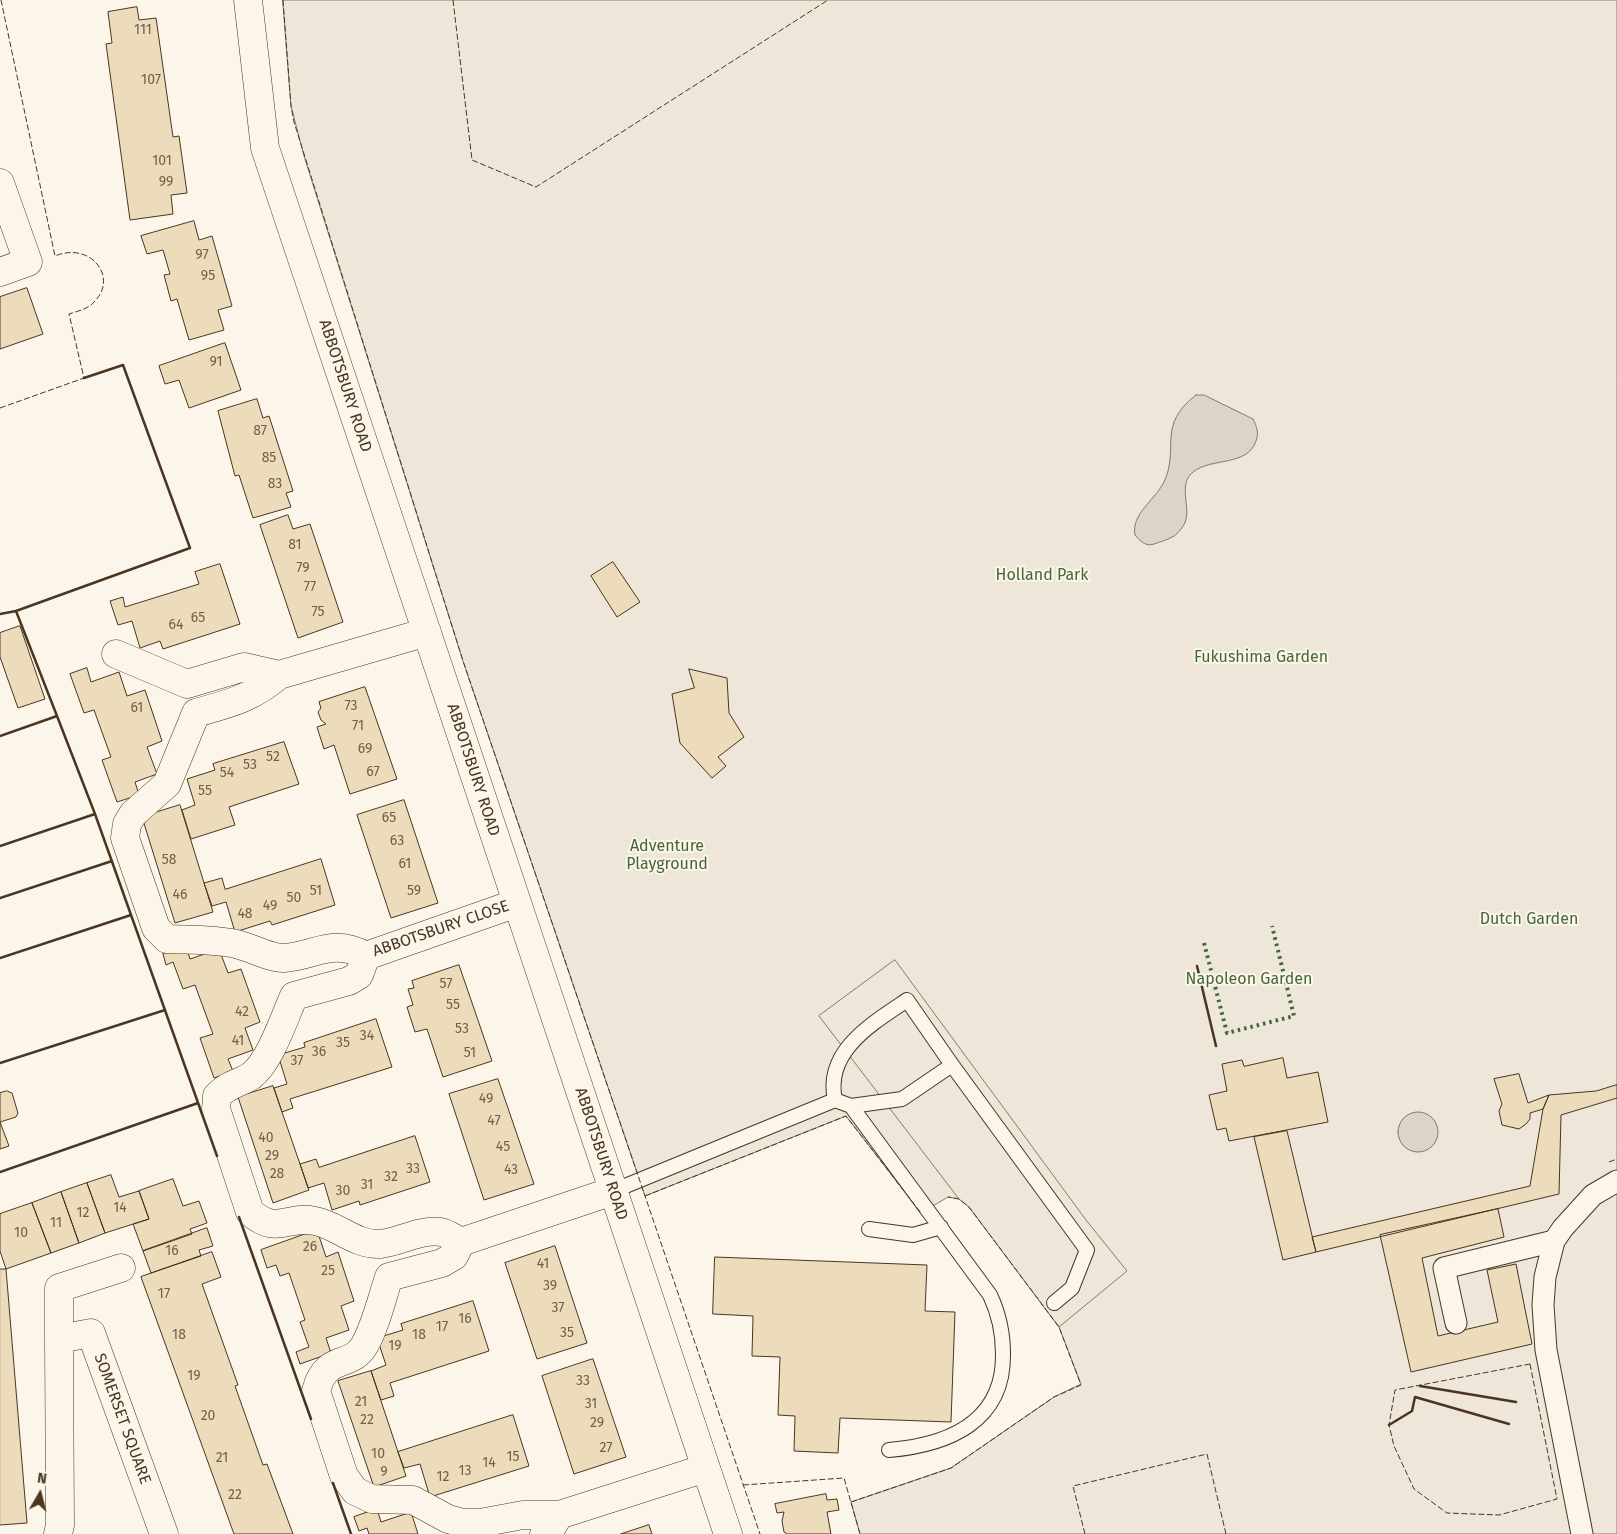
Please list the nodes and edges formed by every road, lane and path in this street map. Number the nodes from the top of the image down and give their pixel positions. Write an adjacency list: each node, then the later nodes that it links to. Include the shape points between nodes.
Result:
1 (248, 0): 4 (street, ABBOTSBURY ROAD, via 265,148)
2 (0, 183): 3 (street, via 28,262)
3 (0, 272)
4 (427, 632): 6 (street); 9 (street, ABBOTSBURY ROAD)
5 (116, 654): 7 (street)
6 (279, 675): 7 (street, via 244,667); 8 (street, via 248,697)
7 (187, 684): 8 (street)
8 (196, 713): 11 (street, via 167,784 133,814 127,824 125,838 156,928 167,939 237,944)
9 (517, 903): 10 (street, ABBOTSBURY CLOSE); 17 (street, ABBOTSBURY ROAD)
10 (366, 956): 11 (street, ABBOTSBURY CLOSE, via 339,946); 12 (street, ABBOTSBURY CLOSE, via 358,975 349,981)
11 (283, 958): 12 (street)
12 (294, 996): 22 (street, via 264,1061 251,1076 228,1086 217,1096 216,1109 250,1212 262,1222 280,1225 316,1221 362,1242)
13 (952, 1065): 14 (lane, via 907,1000 861,1031 841,1057 835,1071); 15 (lane, via 902,1099); 25 (lane, via 1087,1250 1072,1288)
14 (835, 1100): 15 (lane); 17 (lane)
15 (851, 1106): 18 (lane)
16 (1617, 1180): 20 (street, via 1577,1210)
17 (613, 1190): 21 (street); 29 (street, ABBOTSBURY ROAD)
18 (941, 1227): 19 (lane, via 914,1235); 28 (lane, via 998,1311 1004,1366 997,1394 984,1413 962,1430 924,1446)
19 (869, 1229)
20 (1554, 1241): 26 (street, via 1444,1268); 35 (street, via 1545,1277 1544,1335)
21 (461, 1242): 22 (street, via 442,1232 429,1232); 24 (street, via 454,1256 442,1263)
22 (380, 1244): 24 (street)
23 (121, 1268): 27 (street, via 59,1288)
24 (389, 1277): 31 (street, via 363,1347 327,1368 319,1378 316,1391 344,1476 355,1491 372,1499 413,1500 448,1519)
25 (1054, 1303)
26 (1456, 1323)
27 (59, 1340): 32 (street); 33 (street, SOMERSET SQUARE, via 90,1333)
28 (889, 1450)
29 (706, 1468): 30 (street); 34 (street, ABBOTSBURY ROAD)
30 (551, 1525): 31 (street, via 523,1515)
31 (481, 1529)
32 (58, 1534)
33 (164, 1534)
34 (728, 1534)
35 (1582, 1534)

